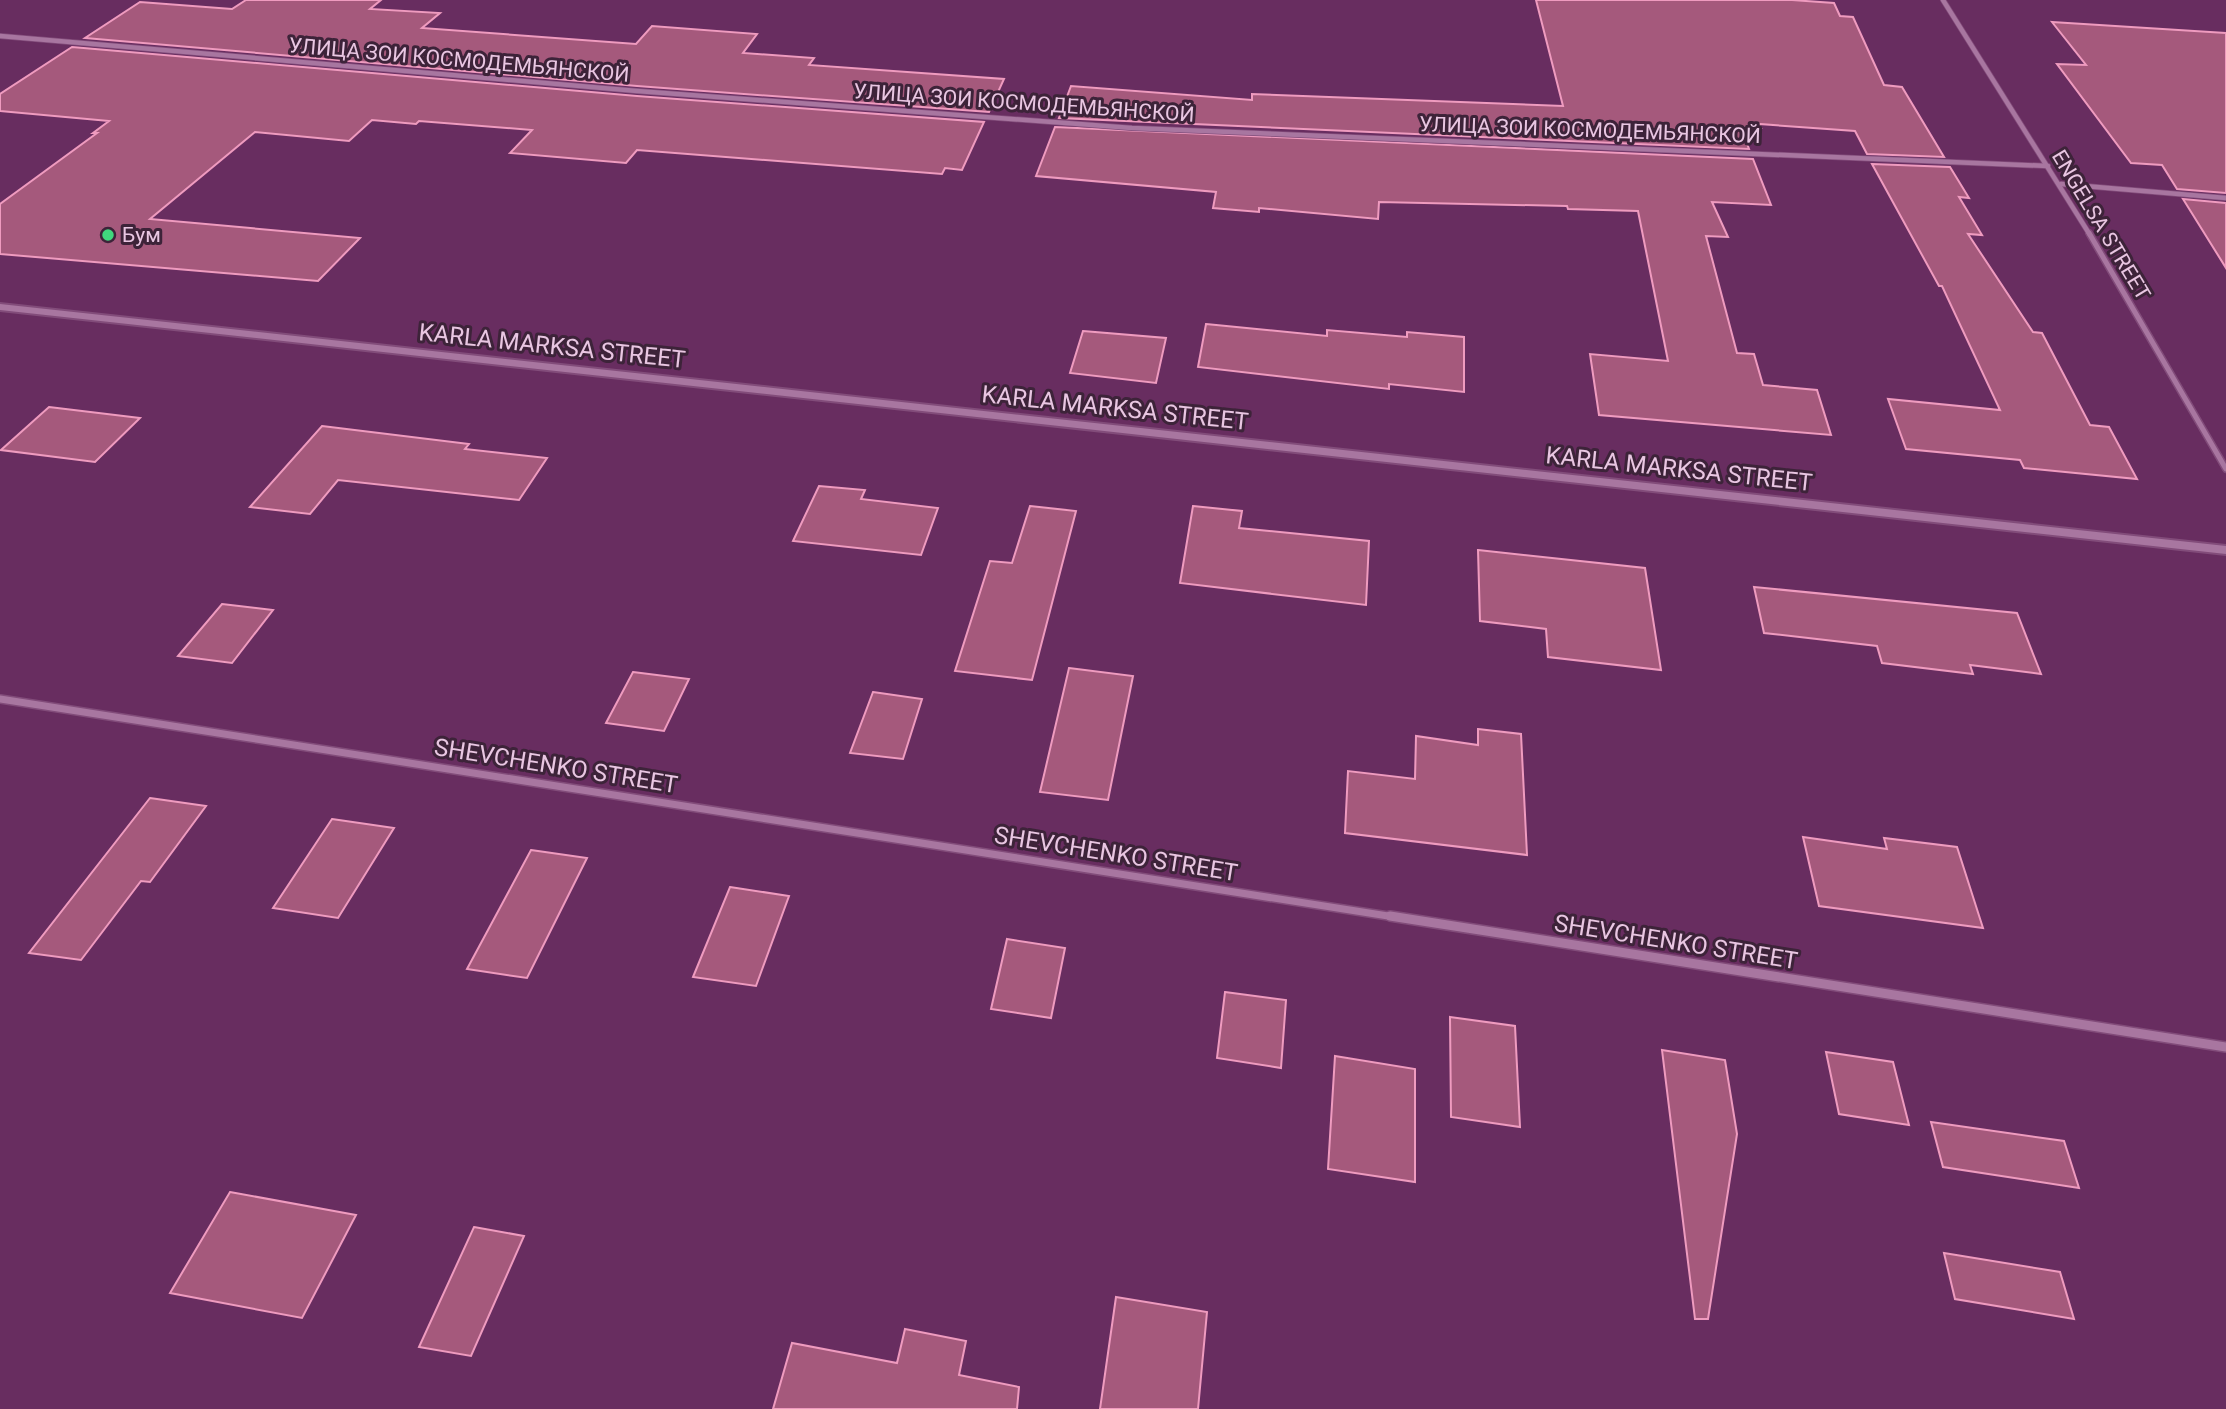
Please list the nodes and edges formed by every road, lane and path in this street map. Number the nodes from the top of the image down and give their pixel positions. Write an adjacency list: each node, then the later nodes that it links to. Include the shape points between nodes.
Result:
1 (1943, 0): 3 (street, ENGELSA STREET)
2 (0, 36): 3 (street, УЛИЦА ЗОИ КОСМОДЕМЬЯНСКОЙ, via 1132,128)
3 (2048, 166): 4 (street, ENGELSA STREET)
4 (2061, 184): 5 (street); 7 (street, ENGELSA STREET)
5 (2226, 198)
6 (0, 307): 8 (street, KARLA MARKSA STREET)
7 (2226, 469)
8 (2226, 550)
9 (0, 699): 10 (street, SHEVCHENKO STREET)
10 (2226, 1047)

